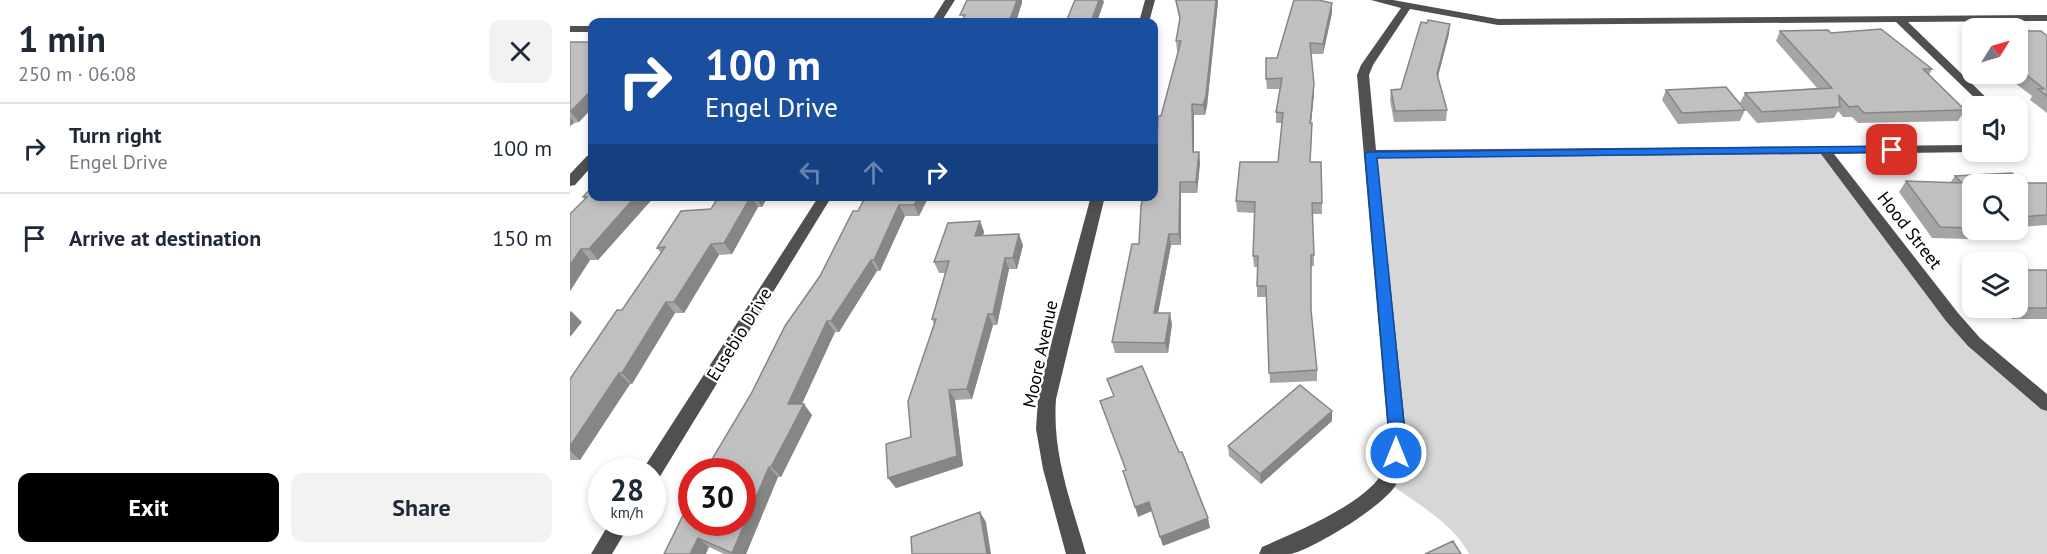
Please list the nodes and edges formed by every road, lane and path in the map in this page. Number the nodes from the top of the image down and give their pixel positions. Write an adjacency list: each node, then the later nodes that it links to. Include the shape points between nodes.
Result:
1 (950, 0): 5 (street)
2 (1150, 0): 6 (street)
3 (1376, 0): 4 (street)
4 (1407, 6): 8 (street, via 1498,22); 14 (street, via 1363,75)
5 (939, 18)
6 (1145, 18)
7 (2047, 18): 8 (street)
8 (1900, 20): 11 (street)
9 (570, 29): 10 (street)
10 (588, 29)
11 (1979, 96)
12 (1962, 149): 13 (street)
13 (1824, 150): 14 (street); 19 (street, Hood Street, via 1959,325)
14 (1371, 154): 24 (street, via 1397,434 1393,470 1388,483 1374,497 1319,531)
15 (588, 163): 16 (street)
16 (570, 182)
17 (823, 201): 20 (street, Eusebio Drive)
18 (1097, 201): 23 (street, Moore Avenue, via 1058,348 1045,429)
19 (2047, 404)
20 (661, 458)
21 (612, 536): 22 (street)
22 (601, 554)
23 (1076, 554)
24 (1269, 554)

